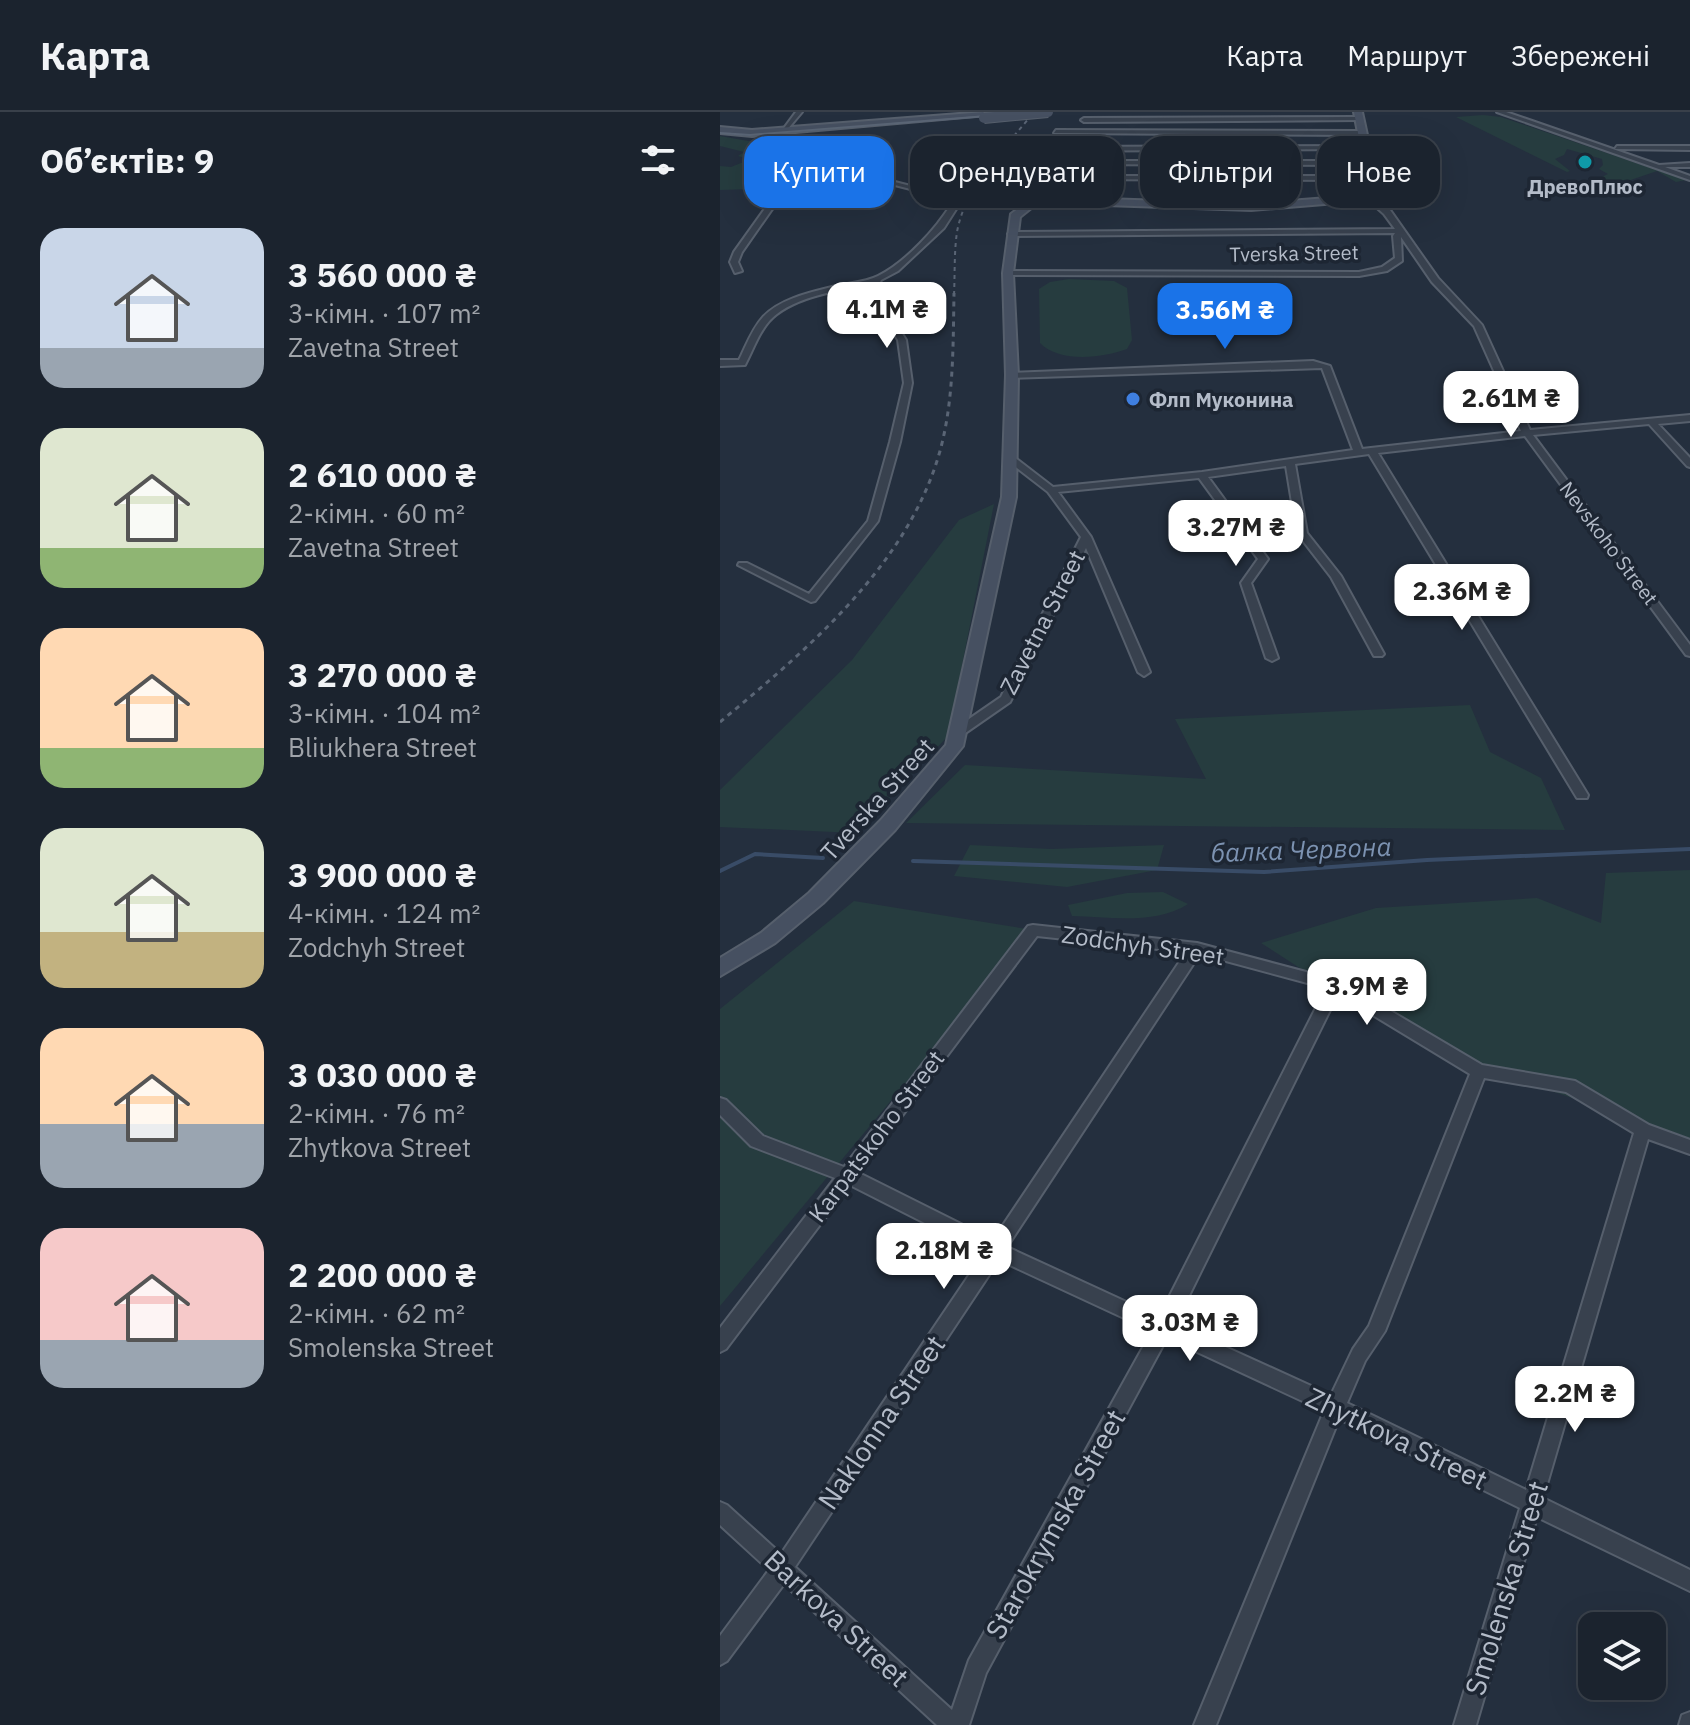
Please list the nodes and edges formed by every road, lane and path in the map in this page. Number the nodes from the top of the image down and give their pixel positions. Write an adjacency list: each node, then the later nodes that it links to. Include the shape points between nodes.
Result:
1 (799, 112): 8 (street)
2 (1014, 112): 5 (main road, bridge)
3 (1048, 112): 5 (main road, bridge)
4 (1500, 112): 14 (street)
5 (984, 116): 8 (main road); 11 (main road)
6 (1084, 120): 7 (street)
7 (1360, 128): 10 (street); 13 (street)
8 (784, 130): 11 (main road)
9 (720, 132): 11 (main road)
10 (1056, 132)
11 (767, 133): 12 (street)
12 (769, 136)
13 (1124, 143)
14 (1604, 148): 15 (street); 17 (street)
15 (1690, 148)
16 (1124, 165): 19 (street)
17 (1654, 165): 18 (street); 22 (street)
18 (1690, 165)
19 (1317, 169)
20 (1317, 171): 21 (street)
21 (1124, 176)
22 (1690, 178)
23 (894, 183): 31 (street, via 956,203 941,226)
24 (1317, 202): 28 (main road, Tverska Street, via 1251,207 1047,200 1022,208)
25 (769, 208): 29 (street, via 738,252)
26 (1382, 208): 27 (street, Nevskoho Street)
27 (1401, 231): 28 (street, Tverska Street); 30 (street, Tverska Street, via 1399,259 1384,269 1359,274); 36 (street, Nevskoho Street, via 1435,280 1478,325)
28 (1012, 234): 30 (main road, Tverska Street)
29 (738, 271)
30 (1008, 273): 33 (main road, Tverska Street)
31 (878, 279): 32 (street, via 779,310 766,319 742,363); 45 (street, via 874,295 902,340 908,383 873,521 811,599)
32 (720, 363)
33 (1012, 375): 38 (street, via 1326,366); 39 (main road, Tverska Street)
34 (1690, 418): 35 (street)
35 (1652, 422): 36 (street); 41 (street)
36 (1527, 433): 37 (street); 46 (street, Nevskoho Street)
37 (1372, 451): 38 (street); 51 (street)
38 (1358, 452): 40 (street)
39 (1011, 459): 43 (street); 50 (main road, Tverska Street, via 1009,497)
40 (1290, 462): 42 (street); 47 (street, via 1302,533 1336,576)
41 (1690, 464)
42 (1202, 475): 43 (street); 48 (street, via 1263,559 1246,583)
43 (1051, 490): 44 (street)
44 (1086, 537): 49 (street); 50 (street, Zavetna Street, via 1006,699)
45 (743, 565)
46 (1690, 653)
47 (1378, 654)
48 (1272, 658)
49 (1144, 672)
50 (957, 733): 54 (main road, Tverska Street, via 954,746 888,825 816,898 768,938)
51 (1582, 795)
52 (1033, 930): 53 (street, Zodchyh Street); 60 (street, Karpatskoho Street)
53 (1197, 948): 55 (street, Zodchyh Street); 61 (street, Naklonna Street)
54 (720, 968)
55 (1335, 985): 56 (street, Zodchyh Street); 62 (street, Starokrymska Street)
56 (1479, 1071): 58 (street, Zodchyh Street, via 1569,1086); 64 (street, via 1376,1331)
57 (720, 1105): 60 (street, Zhytkova Street, via 757,1141)
58 (1643, 1130): 59 (street, Zodchyh Street); 65 (street, Smolenska Street)
59 (1690, 1147)
60 (847, 1175): 61 (street, Zhytkova Street); 63 (street, Karpatskoho Street)
61 (996, 1250): 62 (street, Zhytkova Street); 67 (street, Naklonna Street)
62 (1163, 1328): 64 (street, Zhytkova Street); 70 (street, Starokrymska Street, via 977,1668)
63 (720, 1343)
64 (1335, 1407): 65 (street, Zhytkova Street); 71 (street)
65 (1531, 1503): 68 (street, Zhytkova Street); 72 (street, Smolenska Street)
66 (720, 1512): 67 (street, Barkova Street)
67 (783, 1568): 69 (street, Naklonna Street); 70 (street, Barkova Street)
68 (1690, 1581)
69 (720, 1654)
70 (955, 1725)
71 (1205, 1725)
72 (1465, 1725)

